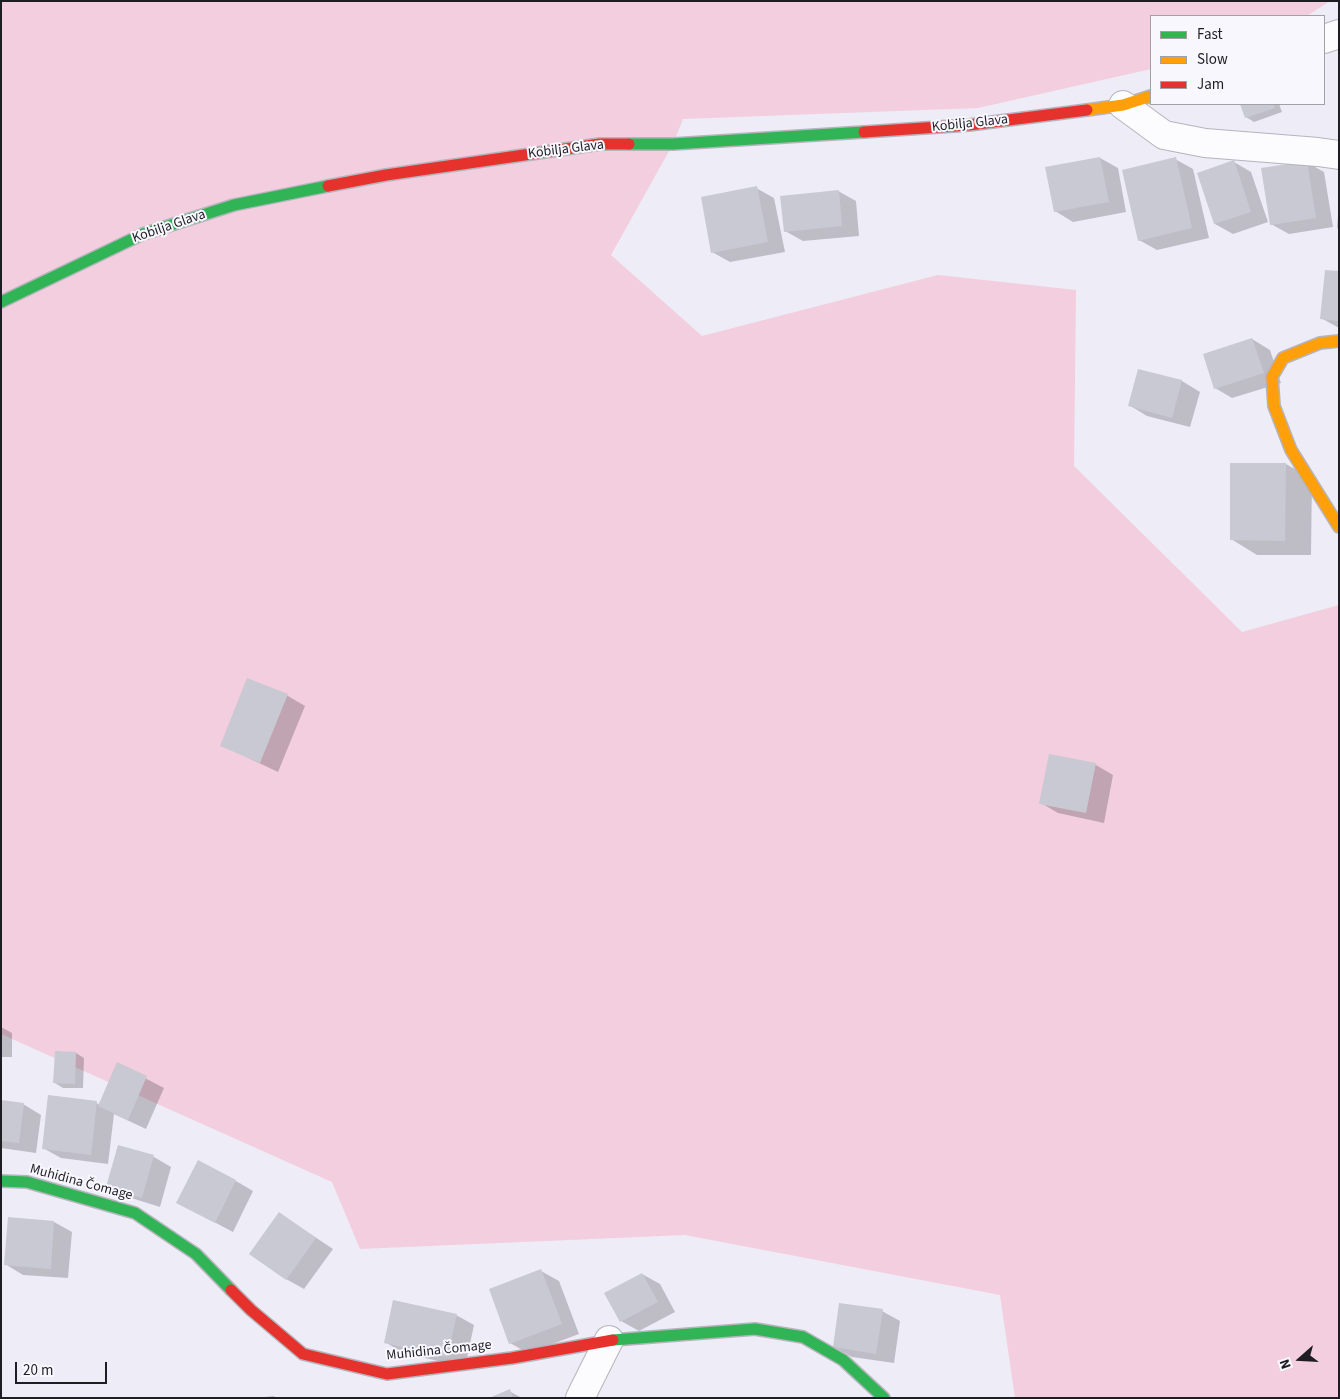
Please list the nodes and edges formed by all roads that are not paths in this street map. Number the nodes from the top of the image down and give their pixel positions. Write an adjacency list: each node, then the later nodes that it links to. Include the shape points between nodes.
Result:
1 (1339, 34): 2 (street)
2 (1325, 39)
3 (1150, 96): 4 (street, Kobilja Glava)
4 (1123, 105): 5 (street, via 1164,135 1205,143); 6 (street, Kobilja Glava, via 969,125 673,144 600,144 386,176 234,205 143,234)
5 (1339, 155)
6 (1, 302)
7 (1339, 342): 8 (street, via 1320,344 1283,358 1272,377 1274,406 1291,450)
8 (1339, 527)
9 (1, 1181): 10 (street, Muhidina Čomage, via 27,1182 135,1213 196,1254 251,1310 303,1354 386,1374 512,1358)
10 (609, 1340): 11 (street); 12 (street, Muhidina Čomage, via 755,1329 803,1337 843,1360)
11 (580, 1398)
12 (884, 1398)

